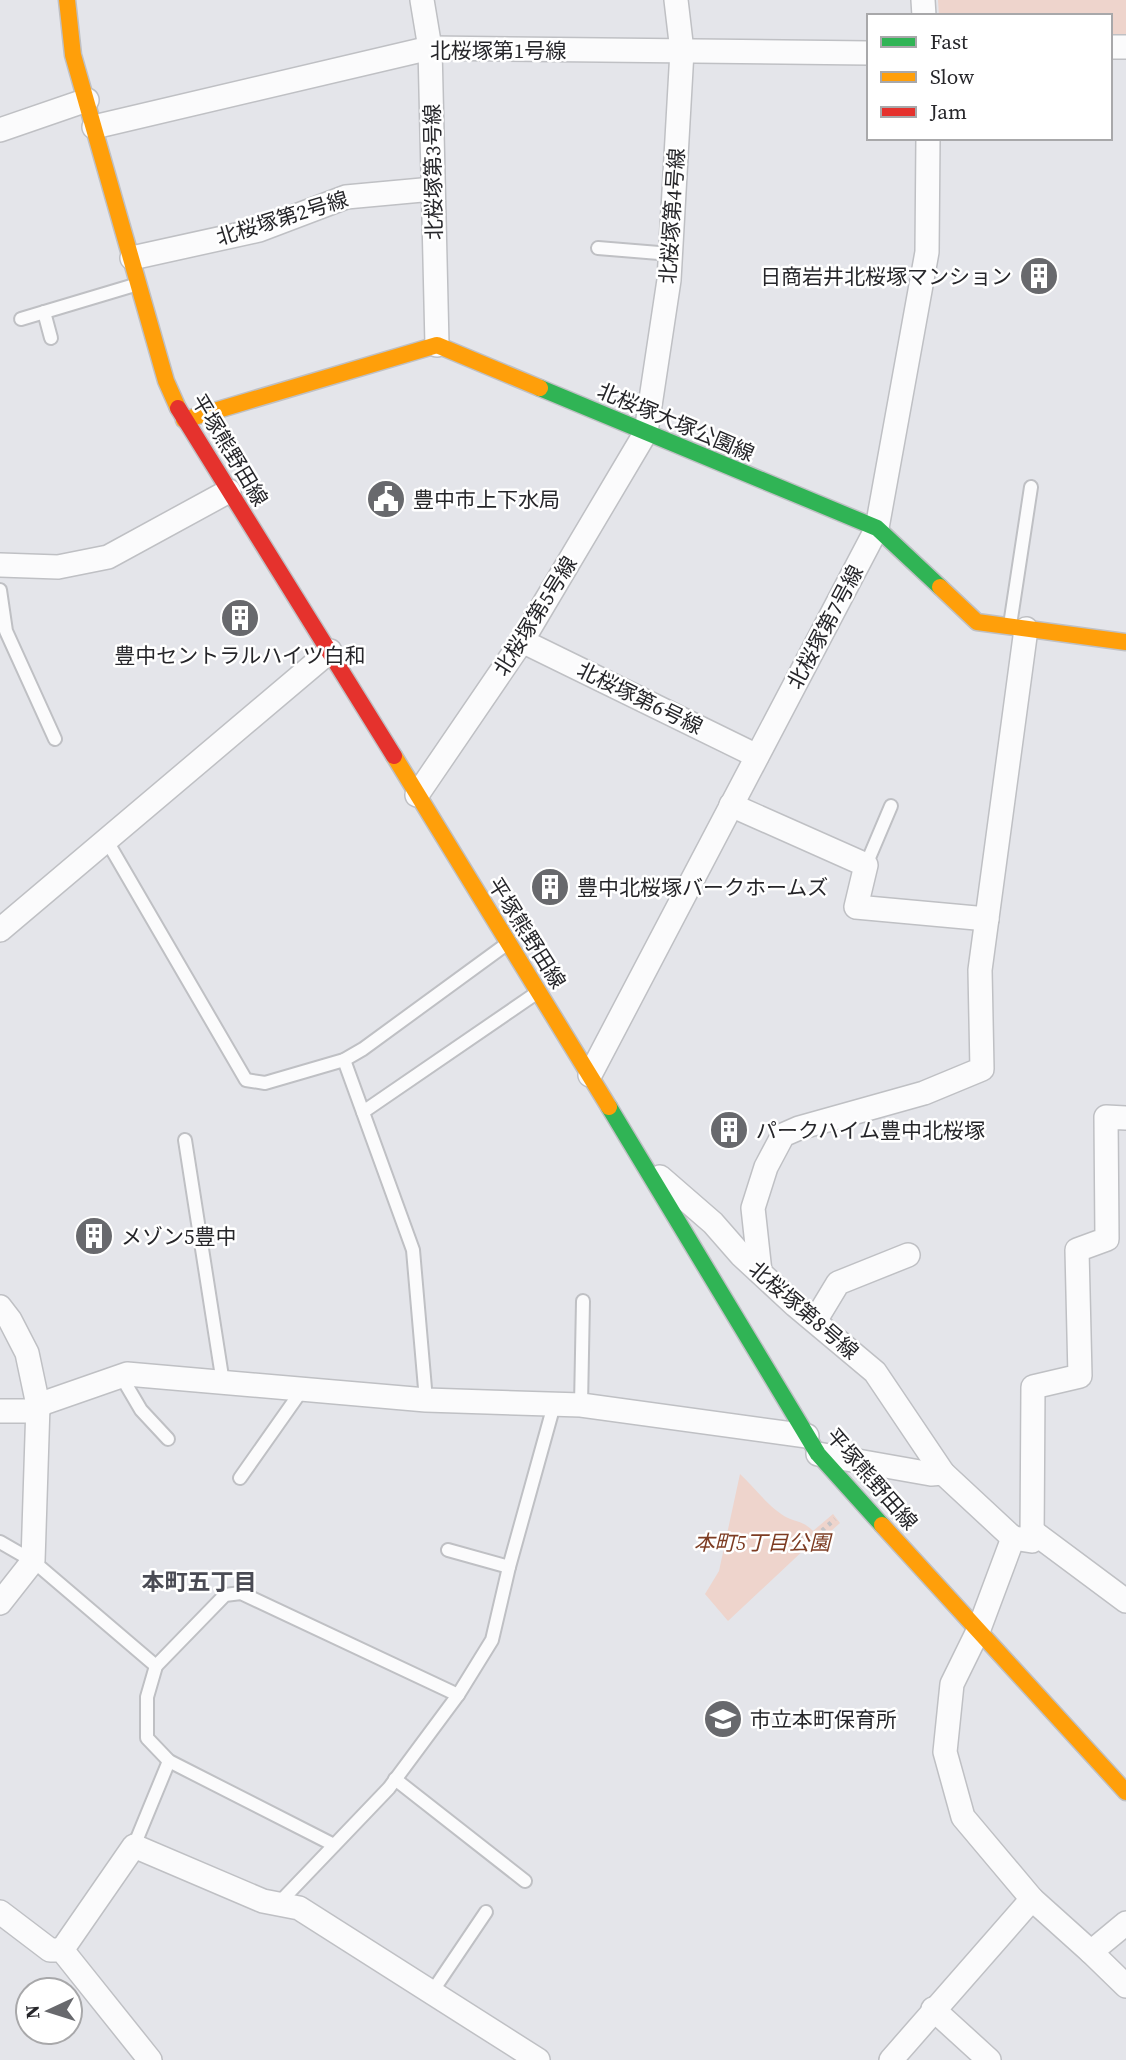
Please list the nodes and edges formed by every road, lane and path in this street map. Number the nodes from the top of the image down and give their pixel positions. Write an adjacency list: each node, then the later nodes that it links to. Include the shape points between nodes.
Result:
1 (66, 0): 7 (street, 平塚熊野田線, via 73,55)
2 (422, 0): 4 (street, 北桜塚第3号線)
3 (676, 0): 5 (street, 北桜塚第4号線)
4 (430, 48): 5 (street, 北桜塚第1号線); 8 (street, 北桜塚第1号線); 11 (street, 北桜塚第3号線)
5 (682, 51): 6 (street, 北桜塚第1号線); 13 (street, 北桜塚第4号線)
6 (867, 53)
7 (87, 100): 8 (street, 平塚熊野田線); 9 (street)
8 (94, 127): 14 (street, 平塚熊野田線)
9 (0, 130)
10 (928, 140): 24 (street, 北桜塚第7号線, via 927,252)
11 (433, 189): 14 (street, 北桜塚第2号線, via 346,197 259,230); 19 (street, 北桜塚第3号線)
12 (598, 248): 13 (lane)
13 (671, 254): 21 (street, 北桜塚第4号線)
14 (132, 258): 15 (street, 平塚熊野田線)
15 (139, 283): 16 (lane); 20 (street, 平塚熊野田線, via 166,381)
16 (44, 312): 17 (lane); 18 (lane)
17 (21, 319)
18 (51, 338)
19 (437, 345): 20 (street); 21 (street, 北桜塚大塚公園線)
20 (184, 420): 23 (street, 平塚熊野田線)
21 (646, 432): 24 (street, 北桜塚大塚公園線); 28 (street, 北桜塚第5号線)
22 (1031, 487): 27 (lane)
23 (229, 491): 25 (street, via 108,557 58,567); 30 (street, 平塚熊野田線)
24 (877, 528): 27 (street, 北桜塚大塚公園線, via 977,622); 32 (street, 北桜塚第7号線)
25 (0, 565)
26 (0, 590): 31 (lane, via 6,631)
27 (1018, 628): 29 (street, 北桜塚大塚公園線); 38 (street)
28 (522, 641): 32 (street, 北桜塚第6号線); 33 (street, 北桜塚第5号線)
29 (1126, 642)
30 (330, 651): 33 (street, 平塚熊野田線); 36 (street)
31 (55, 740)
32 (757, 756): 34 (street, 北桜塚第7号線)
33 (417, 795): 40 (street, 平塚熊野田線)
34 (731, 806): 37 (street); 43 (street, 北桜塚第7号線)
35 (891, 806): 37 (lane)
36 (107, 841): 39 (street); 42 (lane, via 246,1080 265,1083)
37 (866, 865): 38 (street, via 856,907)
38 (986, 919): 49 (street, via 980,970 982,1069 924,1093 783,1135 766,1167 753,1208)
39 (0, 930)
40 (508, 943): 41 (street, 平塚熊野田線); 42 (lane)
41 (538, 992): 43 (street, 平塚熊野田線); 44 (lane)
42 (344, 1060): 44 (lane)
43 (590, 1075): 47 (street, 平塚熊野田線)
44 (363, 1112): 56 (lane, via 413,1250)
45 (1126, 1118): 66 (street, via 1106,1117 1107,1239 1077,1250 1080,1376 1033,1387)
46 (185, 1140): 54 (lane)
47 (644, 1164): 49 (street, 北桜塚第8号線, via 713,1223); 62 (street, 平塚熊野田線)
48 (908, 1255): 52 (street, via 838,1283)
49 (760, 1272): 52 (street, 北桜塚第8号線)
50 (583, 1301): 58 (lane)
51 (0, 1307): 59 (street, via 27,1353)
52 (815, 1321): 63 (street, 北桜塚第8号線, via 876,1371)
53 (121, 1376): 54 (street); 59 (street); 61 (lane, via 141,1410)
54 (223, 1383): 55 (street)
55 (302, 1390): 56 (street); 64 (lane)
56 (426, 1400): 57 (street)
57 (554, 1405): 58 (street); 71 (lane)
58 (581, 1405): 62 (street)
59 (38, 1408): 60 (street); 70 (street)
60 (0, 1411)
61 (168, 1439)
62 (812, 1445): 63 (street, via 931,1475); 74 (street, 平塚熊野田線)
63 (943, 1473): 66 (street, 北桜塚第8号線)
64 (240, 1478)
65 (836, 1518): 67 (path, via 815,1537)
66 (1022, 1534): 72 (street, 北桜塚第8号線); 74 (street)
67 (799, 1538)
68 (0, 1542): 70 (lane)
69 (448, 1550): 71 (lane)
70 (33, 1561): 73 (street); 75 (lane)
71 (509, 1567): 76 (lane, via 492,1640)
72 (1125, 1597)
73 (0, 1603)
74 (978, 1629): 79 (street, 平塚熊野田線); 83 (street, via 952,1684 945,1752 963,1817)
75 (156, 1666): 76 (lane, via 226,1595 240,1593); 77 (lane, via 147,1697 148,1738)
76 (458, 1695): 78 (lane)
77 (169, 1761): 80 (lane); 81 (lane)
78 (395, 1779): 80 (lane); 82 (lane)
79 (1126, 1792)
80 (334, 1845): 84 (lane)
81 (134, 1846): 84 (street); 88 (street)
82 (525, 1881)
83 (1032, 1899): 89 (street); 92 (street)
84 (278, 1904): 91 (street, via 299,1908)
85 (0, 1912): 88 (street, via 50,1950)
86 (486, 1912): 91 (lane)
87 (1126, 1923): 89 (street)
88 (62, 1950): 93 (street)
89 (1091, 1952): 90 (street)
90 (1126, 1986)
91 (432, 1992): 94 (street)
92 (933, 2009): 95 (street); 96 (street)
93 (150, 2060)
94 (538, 2060)
95 (891, 2060)
96 (989, 2060)

